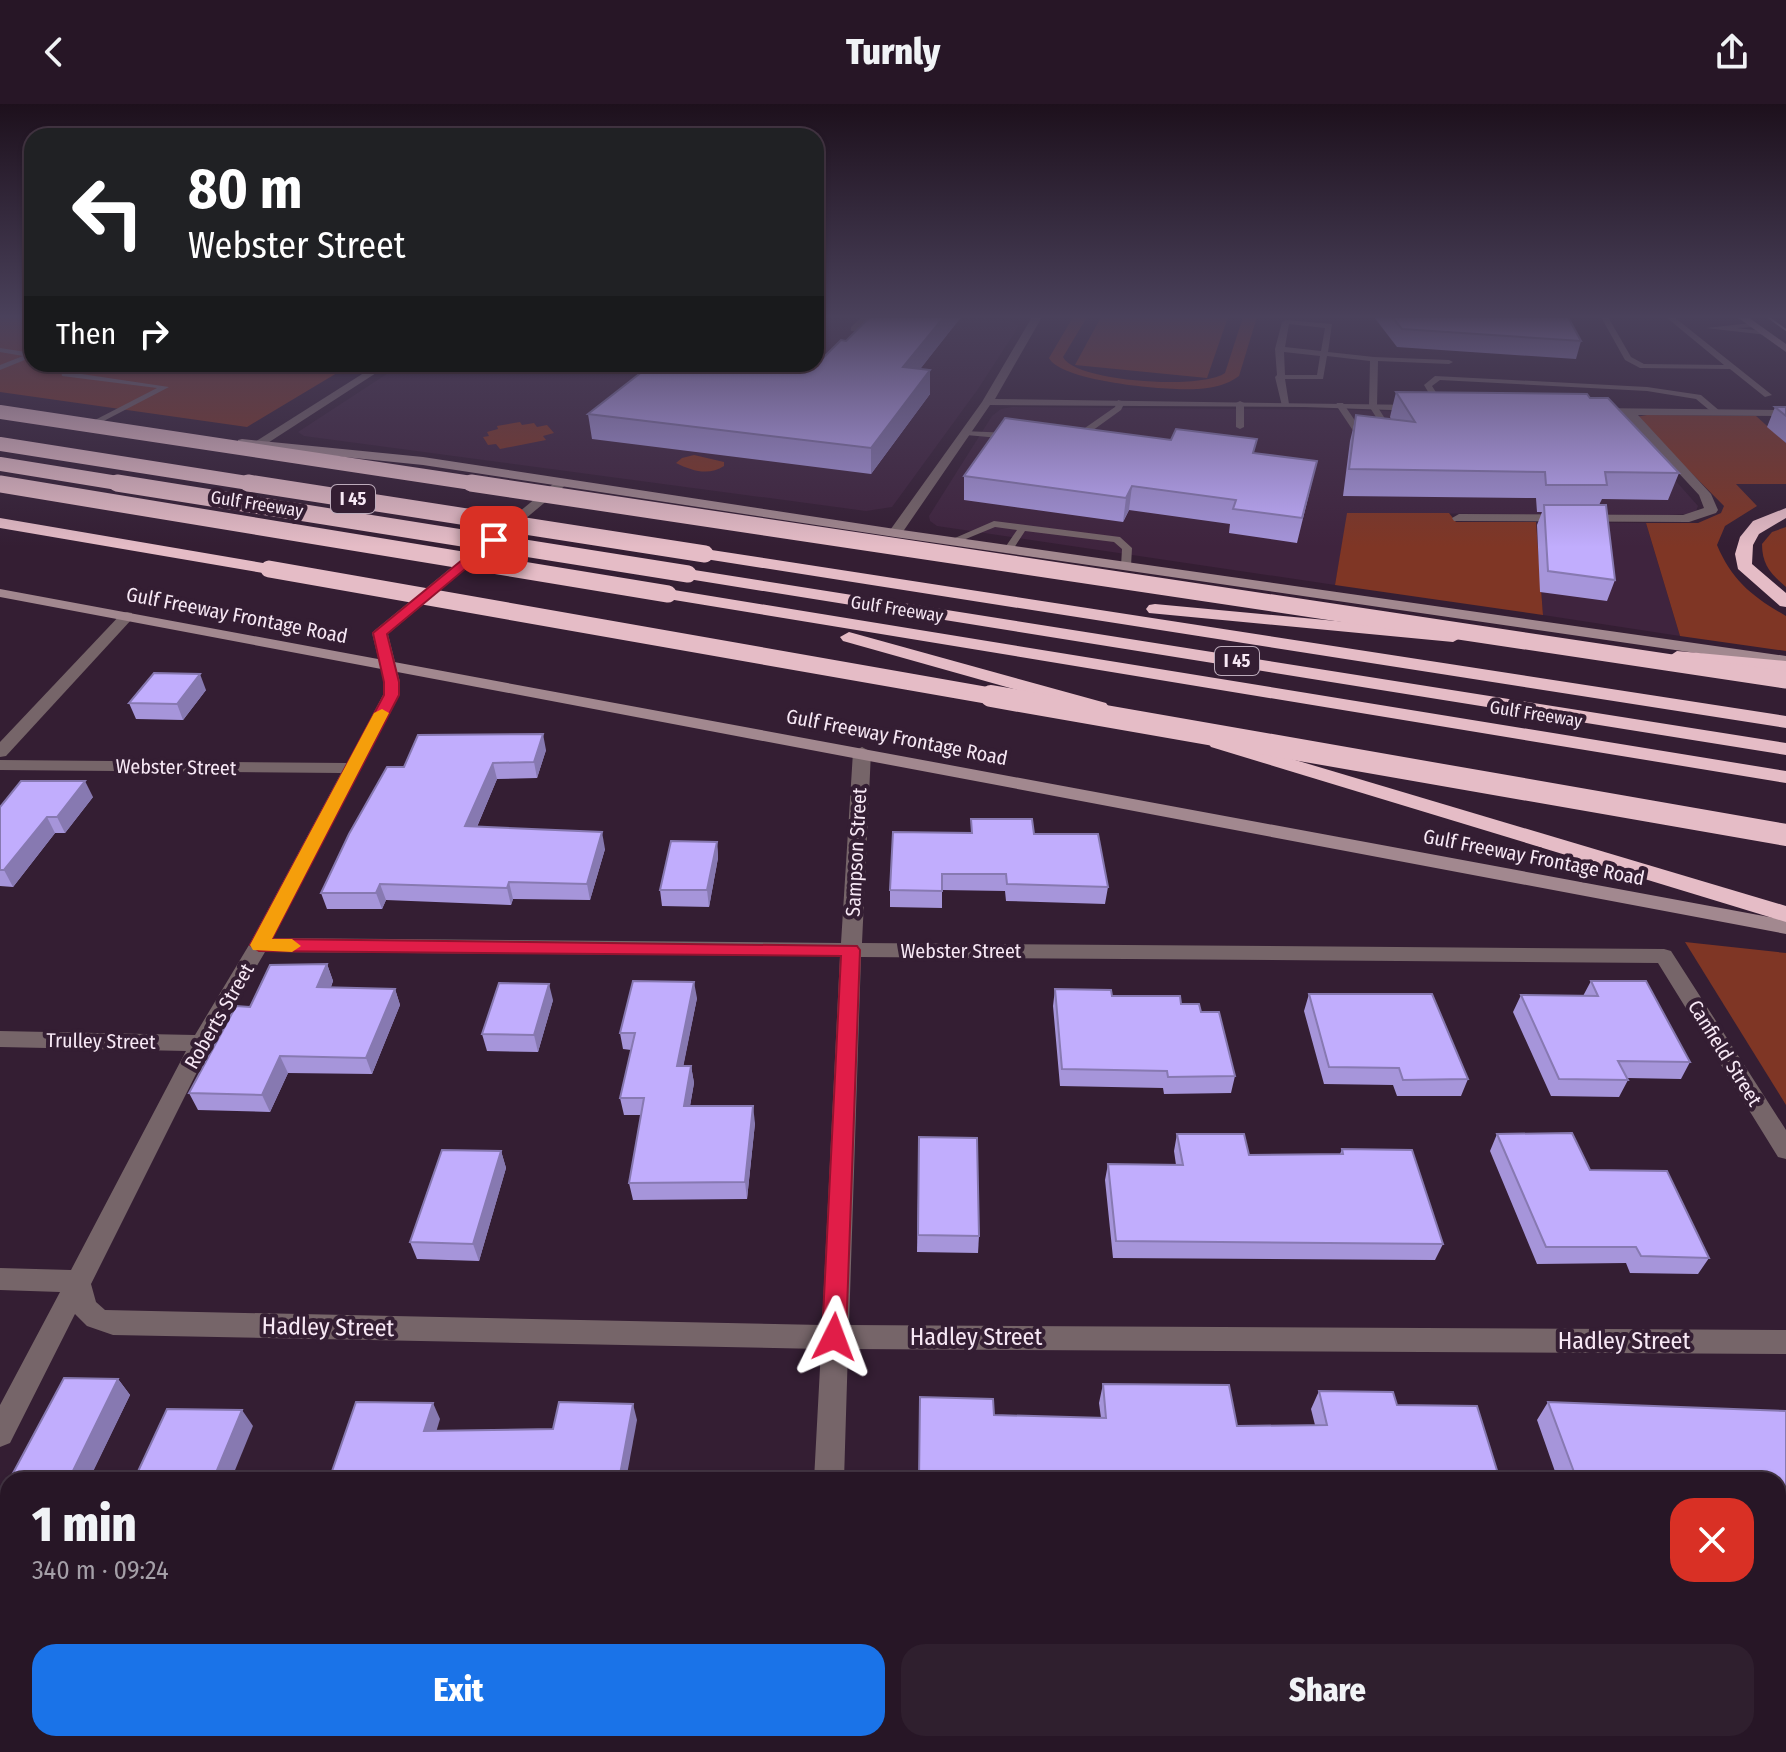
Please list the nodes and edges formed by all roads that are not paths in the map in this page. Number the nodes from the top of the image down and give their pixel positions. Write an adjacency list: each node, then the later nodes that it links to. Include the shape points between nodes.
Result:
1 (152, 394): 21 (lane)
2 (337, 394): 27 (street)
3 (992, 394): 8 (street)
4 (1283, 394): 11 (lane)
5 (1373, 394): 13 (lane)
6 (1433, 394): 15 (lane)
7 (1678, 394): 19 (lane, via 1698,397)
8 (987, 402): 9 (street); 23 (street)
9 (1121, 402): 10 (street); 25 (lane, via 1081,437)
10 (1240, 403): 11 (street); 22 (lane)
11 (1285, 404): 12 (street)
12 (1340, 405): 13 (street); 13 (lane, via 1357,430 1384,431)
13 (1373, 406): 15 (street)
14 (0, 410): 21 (main road); 48 (highway, bridge)
15 (1443, 410): 16 (street)
16 (1459, 410)
17 (1582, 411): 18 (street)
18 (1628, 411): 19 (street); 32 (street, via 1705,494 1711,510 1684,519)
19 (1717, 412): 20 (street)
20 (1786, 413)
21 (96, 423): 27 (main road)
22 (1240, 427)
23 (966, 433): 24 (lane); 36 (street)
24 (1017, 437)
25 (1064, 441)
26 (0, 444): 41 (highway, Gulf Freeway / I 45, bridge)
27 (256, 445): 29 (main road, via 423,461)
28 (0, 464): 50 (highway, Gulf Freeway / I 45, bridge)
29 (562, 483): 36 (main road); 47 (street, Roberts Street, via 380,633)
30 (0, 484): 44 (highway, Gulf Freeway / I 45, bridge)
31 (1786, 513): 43 (highway, via 1750,531 1743,548 1744,565)
32 (1459, 518)
33 (0, 523): 40 (highway)
34 (1023, 527): 37 (lane, via 994,524); 38 (lane); 39 (lane, via 1117,539 1127,548)
35 (0, 529): 40 (highway)
36 (895, 533): 37 (main road)
37 (953, 541): 38 (main road)
38 (1009, 549): 39 (main road)
39 (1126, 566): 46 (main road)
40 (269, 569): 56 (highway, bridge)
41 (889, 582): 46 (highway); 49 (highway, Gulf Freeway / I 45)
42 (0, 593): 45 (main road, Gulf Freeway Frontage Road)
43 (1786, 602)
44 (727, 603): 55 (highway, Gulf Freeway / I 45); 57 (highway, via 1014,682)
45 (127, 616): 47 (main road, Gulf Freeway Frontage Road); 51 (street)
46 (1786, 664)
47 (386, 665): 52 (main road, Gulf Freeway Frontage Road); 54 (street, Roberts Street, via 391,695)
48 (1786, 680)
49 (1786, 722)
50 (1786, 749)
51 (0, 752)
52 (862, 752): 58 (main road, Gulf Freeway Frontage Road); 60 (street, Sampson Street)
53 (0, 765): 54 (street, Webster Street)
54 (353, 768): 59 (street, Roberts Street)
55 (1786, 777)
56 (1786, 835)
57 (1786, 914)
58 (1786, 927)
59 (259, 945): 60 (street, Webster Street); 63 (street, Roberts Street)
60 (851, 950): 61 (street, Webster Street); 67 (street, Sampson Street)
61 (1664, 956): 64 (street, Canfield Street)
62 (0, 1039): 63 (street, Trulley Street)
63 (201, 1043): 66 (street, Roberts Street)
64 (1786, 1150)
65 (0, 1279): 66 (street)
66 (77, 1281): 67 (street, Hadley Street, via 88,1314 113,1323); 69 (street, Roberts Street)
67 (834, 1337): 68 (street, Hadley Street); 70 (street, Sampson Street)
68 (1786, 1342)
69 (0, 1434)
70 (829, 1472)

